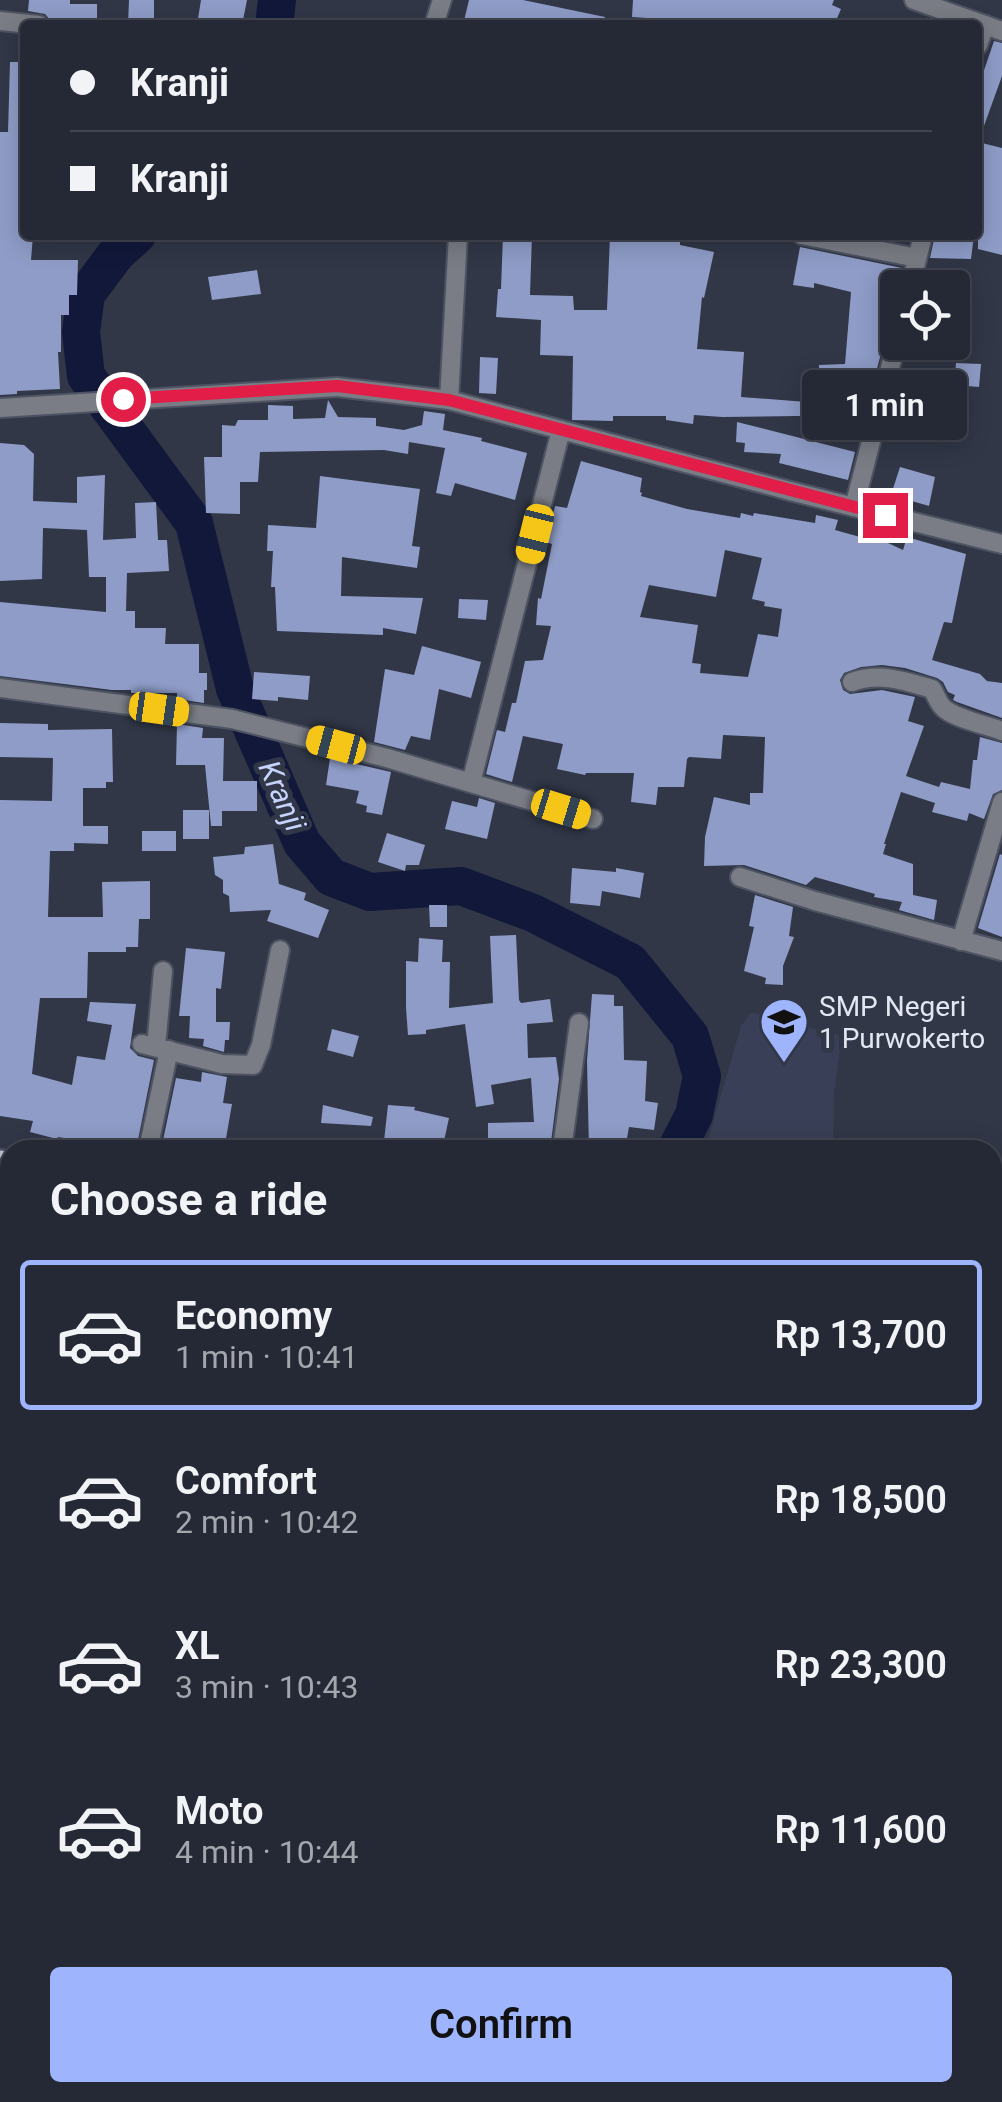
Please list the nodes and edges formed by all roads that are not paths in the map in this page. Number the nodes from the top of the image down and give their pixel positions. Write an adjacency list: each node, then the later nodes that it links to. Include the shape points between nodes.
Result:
1 (914, 0): 2 (street)
2 (970, 20)
3 (458, 240): 9 (street)
4 (827, 240): 6 (street)
5 (922, 240): 6 (street)
6 (917, 258): 7 (street)
7 (914, 270)
8 (892, 360): 12 (street)
9 (449, 400): 10 (street, via 337,386); 11 (street)
10 (0, 408)
11 (561, 430): 12 (street); 17 (street)
12 (858, 508): 13 (street)
13 (1002, 544)
14 (852, 682): 16 (street, via 884,677 932,690 948,712)
15 (0, 688): 17 (street, via 232,719)
16 (1002, 731)
17 (471, 783): 19 (street)
18 (1002, 802): 21 (street)
19 (593, 819)
20 (740, 878): 21 (street)
21 (961, 941): 23 (street)
22 (280, 950): 26 (street, via 253,1065)
23 (1002, 951)
24 (163, 971): 26 (street)
25 (579, 1024): 28 (street)
26 (156, 1047): 27 (street)
27 (149, 1140)
28 (563, 1140)

